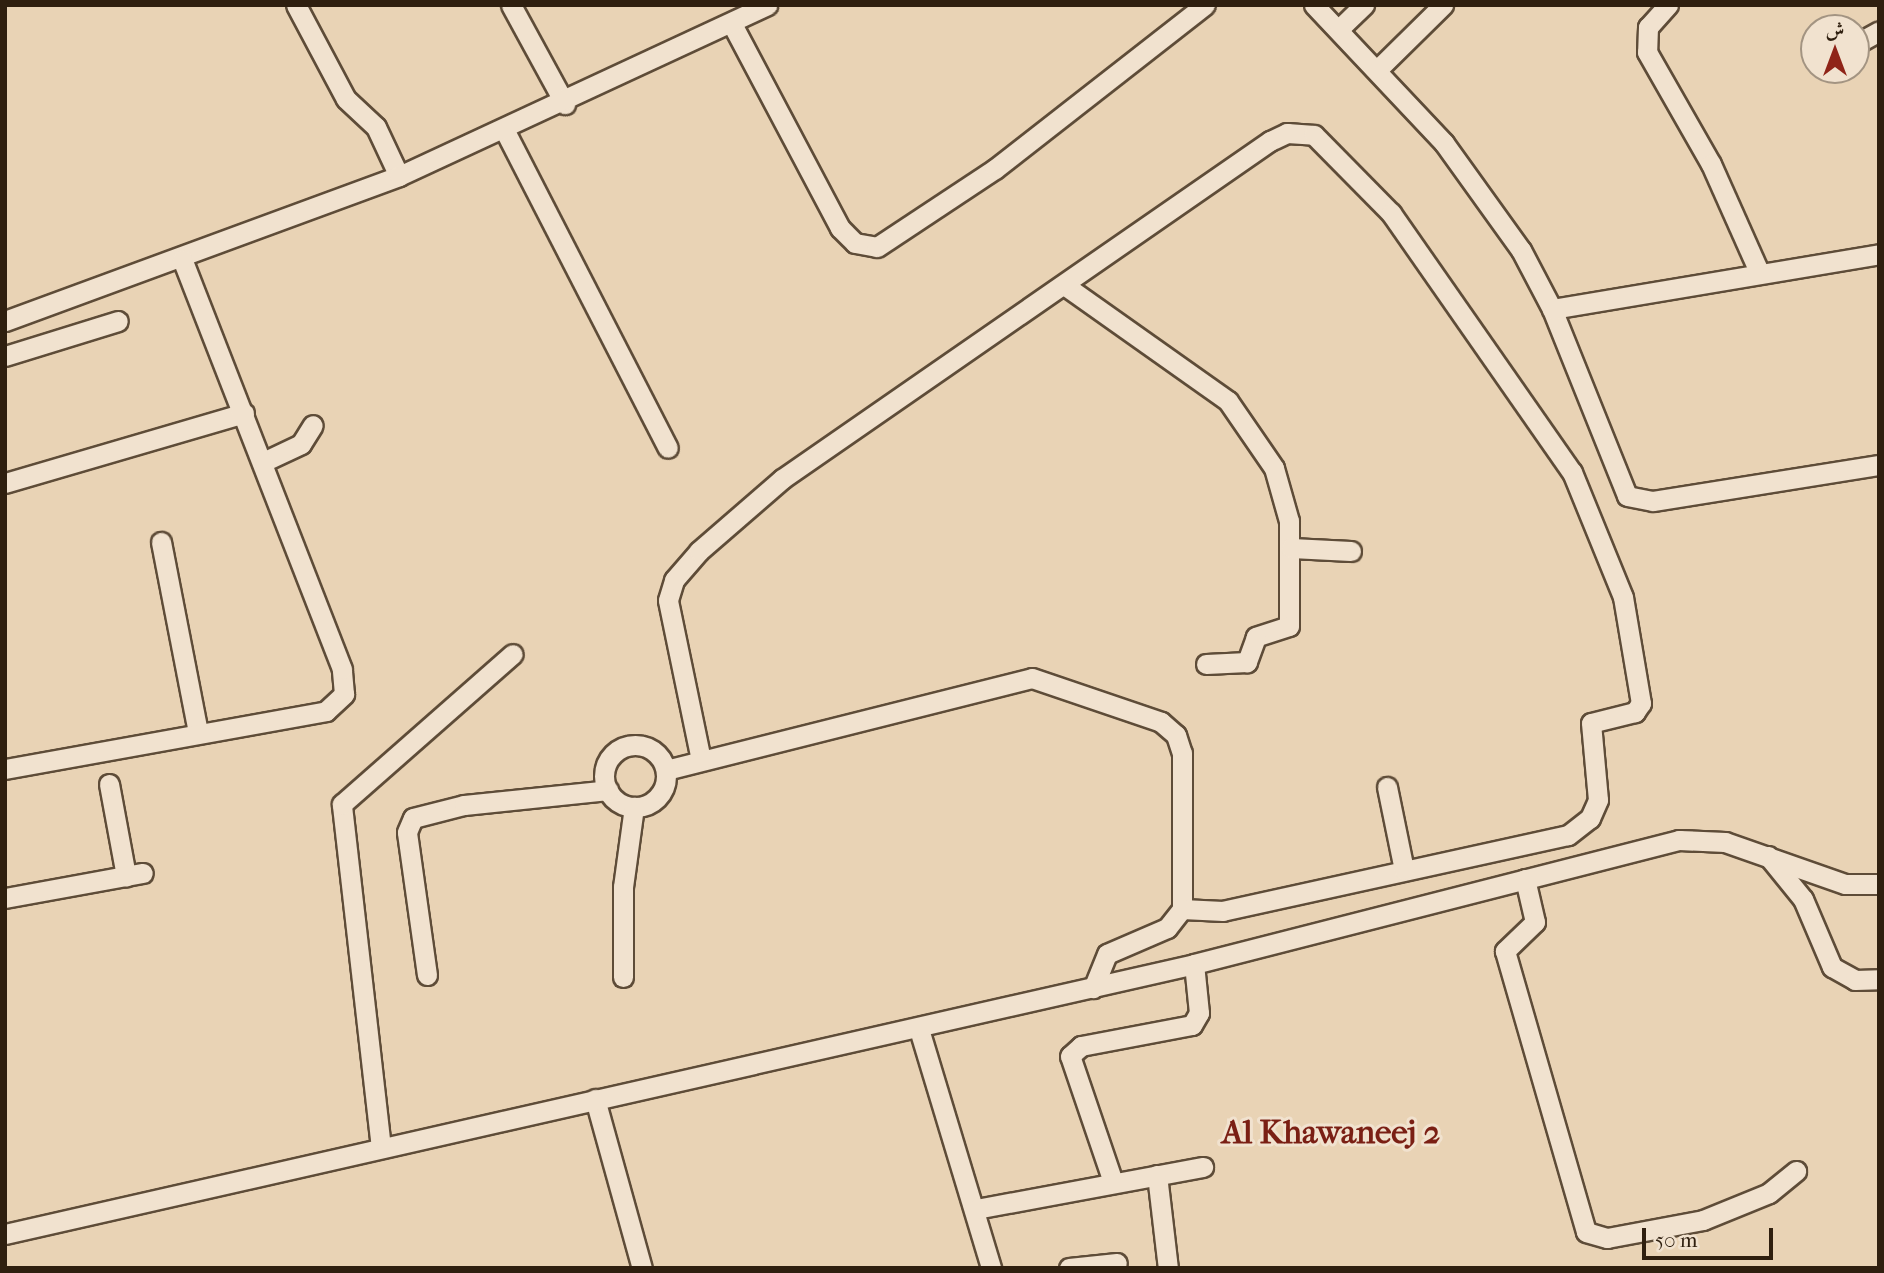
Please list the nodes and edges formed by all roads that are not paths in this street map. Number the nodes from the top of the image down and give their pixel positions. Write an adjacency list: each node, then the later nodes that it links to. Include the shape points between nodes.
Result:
1 (296, 5): 14 (street, via 346,99 376,127)
2 (511, 5): 12 (street)
3 (767, 5): 9 (street)
4 (1205, 5): 9 (street, via 902,235 877,247 855,243 833,212)
5 (1314, 5): 10 (street)
6 (1364, 5): 10 (street)
7 (1443, 5): 11 (street)
8 (1668, 5): 17 (street, via 1648,27 1647,52 1711,164)
9 (732, 24): 12 (street)
10 (1339, 29): 11 (street)
11 (1377, 70): 19 (street, via 1485,195)
12 (565, 104): 13 (street)
13 (505, 131): 14 (street); 25 (street)
14 (399, 176): 16 (street)
15 (1879, 254): 17 (street)
16 (182, 259): 20 (street); 23 (street)
17 (1759, 272): 19 (street)
18 (1067, 287): 30 (street, via 1207,384 1246,421 1279,481); 35 (street, via 782,479 680,571 669,610); 43 (street, via 1270,141 1287,133 1314,135 1391,213 1572,472 1623,597 1642,703 1635,712 1591,723 1598,800 1577,831)
19 (1552, 309): 27 (street, via 1617,481 1635,500)
20 (5, 321)
21 (118, 321): 22 (street)
22 (5, 356)
23 (244, 413): 26 (street); 28 (street)
24 (313, 425): 26 (street, via 301,444)
25 (668, 447)
26 (263, 461): 34 (street, via 346,685 326,711)
27 (1879, 465)
28 (5, 483)
29 (161, 542): 34 (street)
30 (1291, 548): 31 (street); 33 (street, via 1287,630 1256,637 1247,662)
31 (1351, 551)
32 (513, 654): 55 (street, via 342,804)
33 (1206, 664)
34 (198, 733): 36 (street)
35 (701, 760): 37 (street); 47 (street, via 1021,680 1055,681 1105,707 1161,722 1176,735 1182,753)
36 (5, 769)
37 (666, 770): 40 (street, via 648,748 628,746 606,764); 41 (street, via 661,794)
38 (109, 784): 46 (street, via 134,875)
39 (1387, 788): 43 (street)
40 (608, 790): 41 (street); 49 (street, via 464,805 413,818 407,832)
41 (634, 807): 50 (street, via 623,887)
42 (1768, 856): 44 (street, via 1694,839); 45 (street, via 1845,884); 51 (street, via 1803,899 1832,967 1855,980)
43 (1404, 870): 47 (street, via 1223,911)
44 (1525, 879): 48 (street); 57 (street, via 1535,922 1505,951 1587,1231 1607,1238 1709,1218 1778,1188)
45 (1879, 884)
46 (5, 898)
47 (1182, 909): 52 (street, via 1167,928 1107,954)
48 (1194, 964): 52 (street); 59 (street, via 1199,1013 1192,1025 1072,1052 1080,1099 1100,1136)
49 (427, 975)
50 (623, 977)
51 (1879, 979)
52 (1093, 988): 53 (street)
53 (919, 1028): 54 (street); 60 (street)
54 (595, 1099): 55 (street); 63 (street)
55 (381, 1148): 61 (street)
56 (1203, 1167): 58 (street)
57 (1796, 1171)
58 (1157, 1175): 59 (street); 66 (street)
59 (1113, 1182): 60 (street)
60 (976, 1209): 64 (street)
61 (5, 1234)
62 (1117, 1263): 65 (street)
63 (642, 1268)
64 (991, 1268)
65 (1069, 1268)
66 (1168, 1268)

